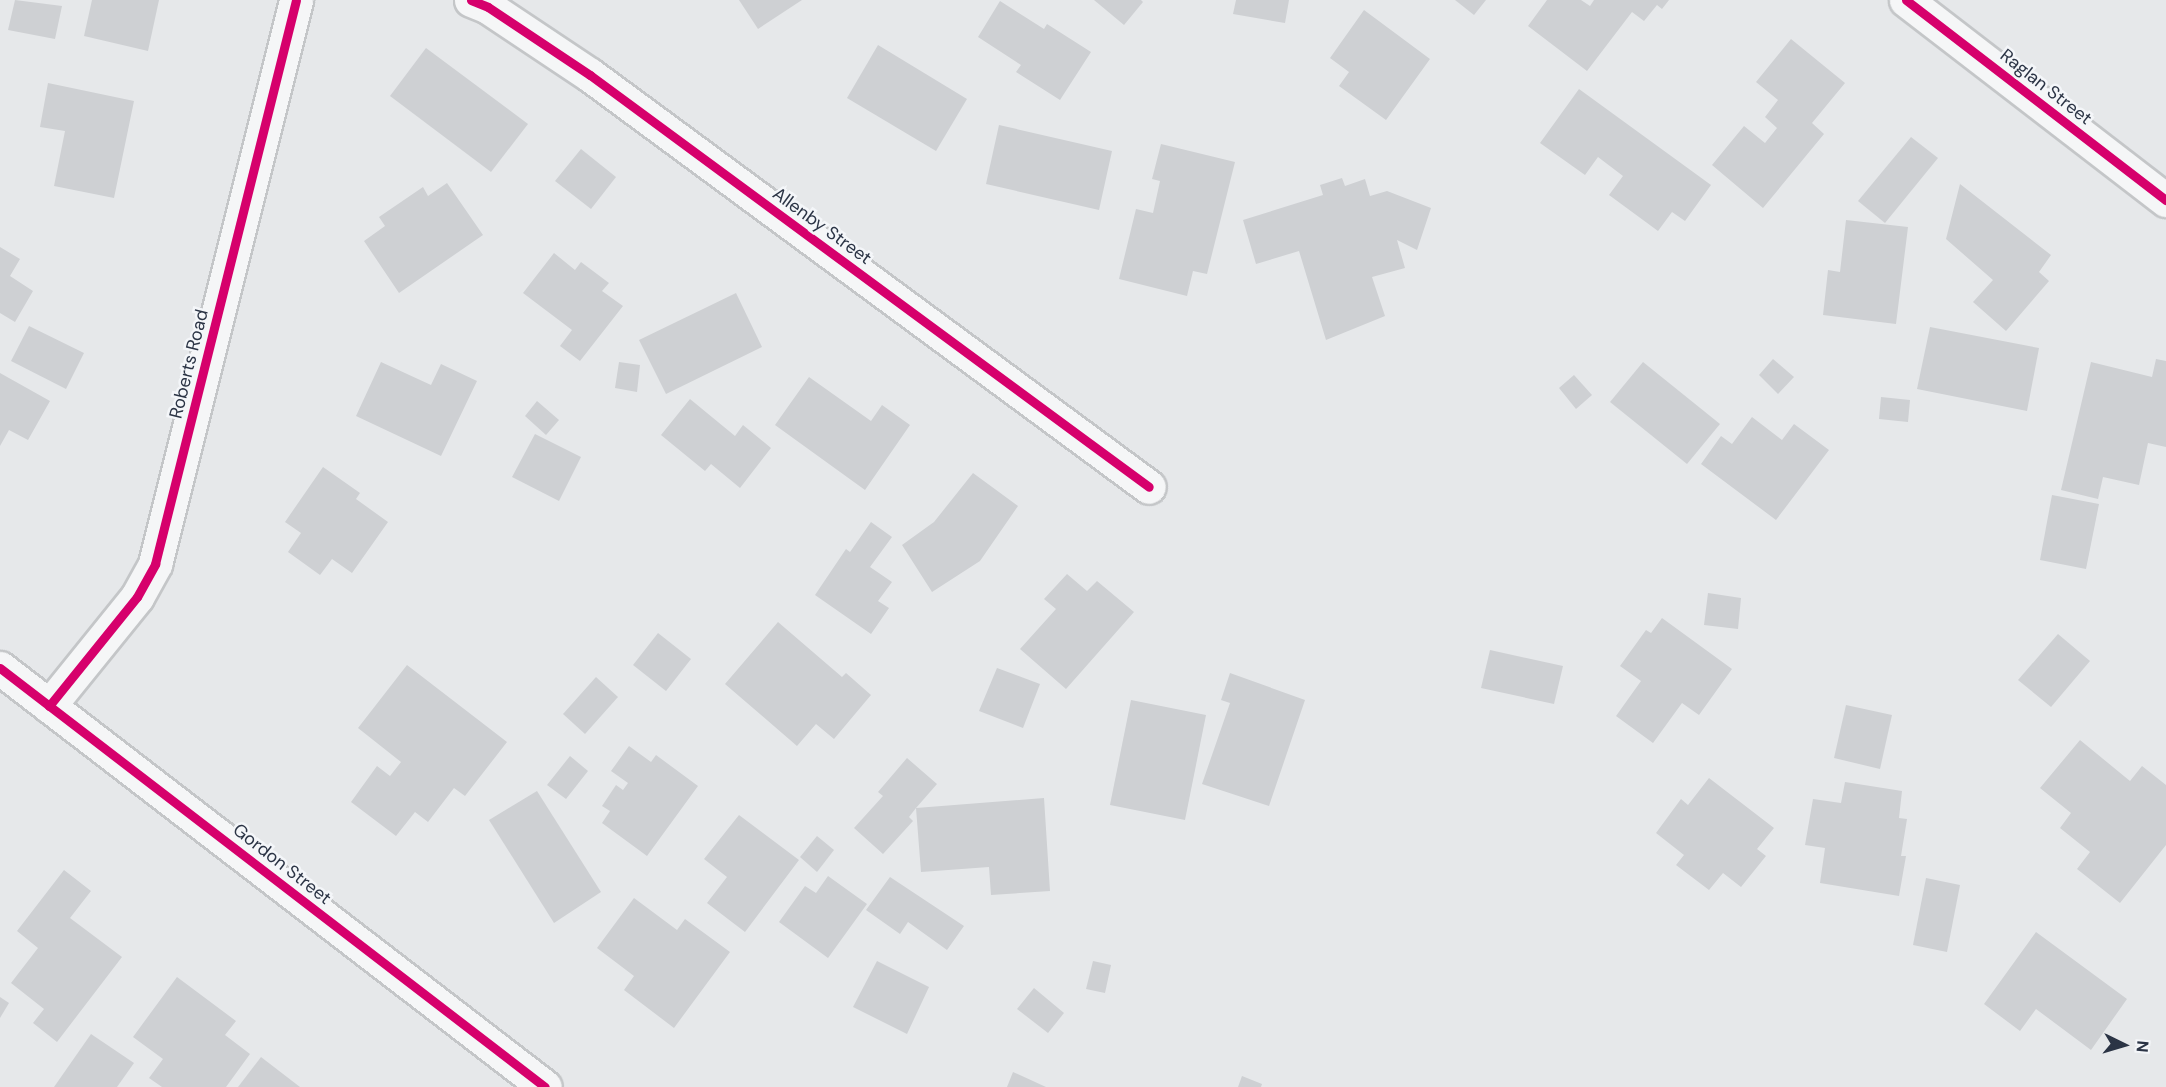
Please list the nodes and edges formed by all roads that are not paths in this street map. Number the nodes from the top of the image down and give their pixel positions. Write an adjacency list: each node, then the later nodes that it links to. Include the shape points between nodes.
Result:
1 (296, 0): 7 (street, Roberts Road, via 154,564 137,597)
2 (471, 0): 5 (street, Allenby Street, via 488,7 590,75)
3 (1906, 0): 4 (street, Raglan Street)
4 (2166, 200)
5 (1149, 487)
6 (0, 668): 7 (street, Gordon Street)
7 (49, 706): 8 (street, Gordon Street)
8 (544, 1087)

